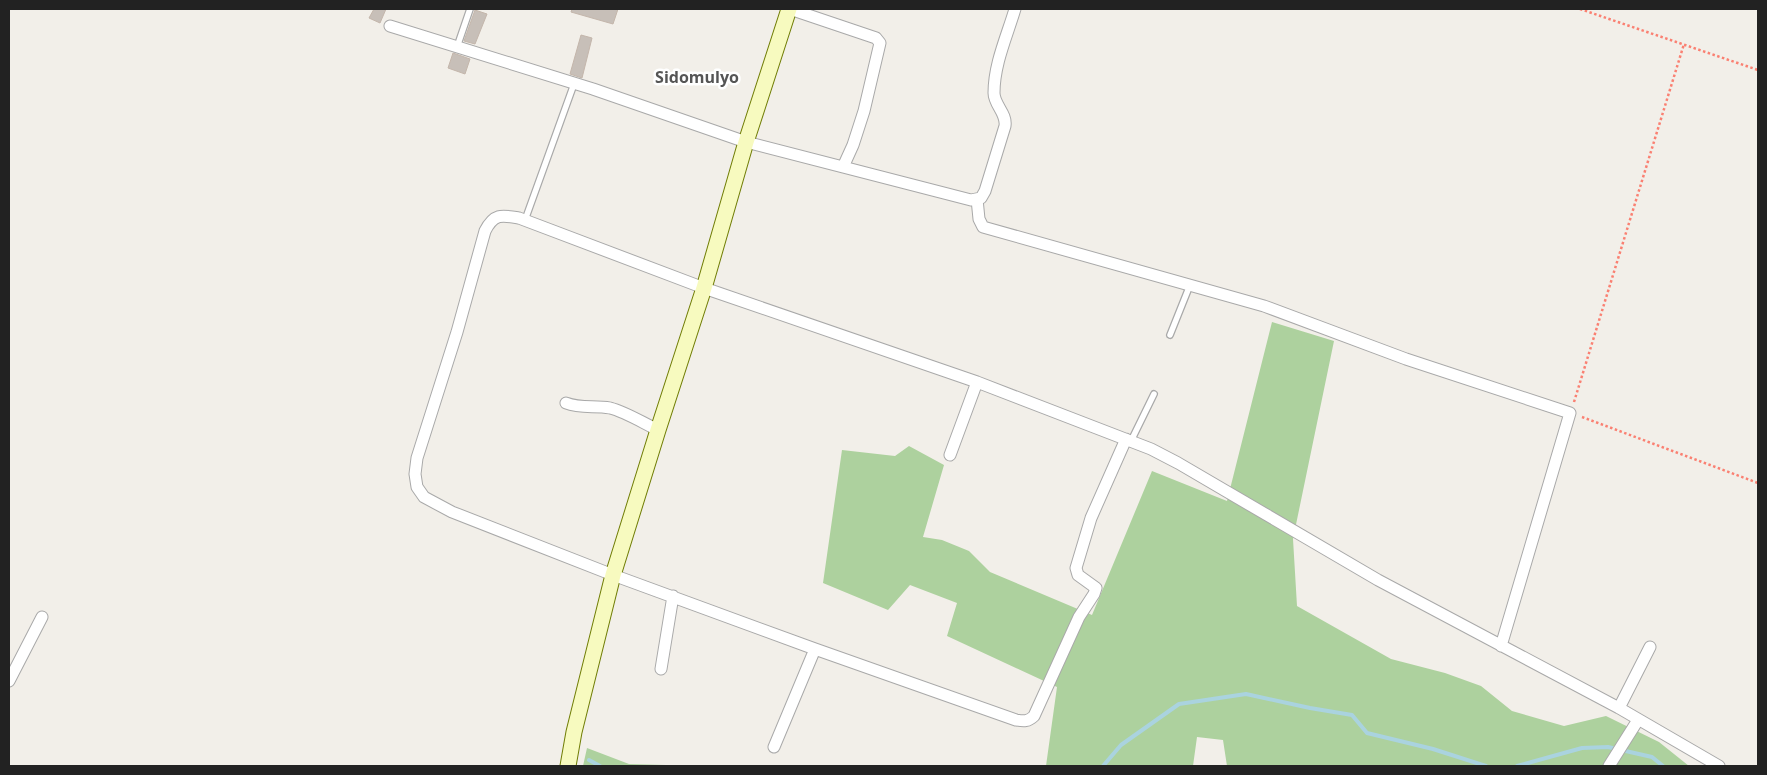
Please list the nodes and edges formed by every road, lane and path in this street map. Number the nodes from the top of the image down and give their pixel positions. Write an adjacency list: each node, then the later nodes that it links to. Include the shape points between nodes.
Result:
1 (470, 9): 7 (lane)
2 (790, 9): 10 (main road); 11 (street, via 876,38 880,43 864,111)
3 (1015, 9): 12 (street, via 997,66 994,91 1005,126 986,191)
4 (1580, 9): 6 (path)
5 (390, 26): 7 (street)
6 (1684, 44): 8 (path); 20 (path)
7 (457, 47): 9 (street)
8 (1758, 70)
9 (574, 84): 10 (street); 13 (lane)
10 (746, 142): 11 (street); 15 (main road)
11 (843, 167): 12 (street)
12 (977, 199): 14 (street, via 979,219 984,226)
13 (525, 220): 15 (street); 25 (street, via 499,216 485,231 417,458 417,487 424,497 452,512)
14 (1190, 285): 16 (lane); 20 (street, via 1264,306 1406,359)
15 (704, 288): 17 (street); 21 (main road)
16 (1170, 335)
17 (977, 382): 22 (street); 23 (street)
18 (1154, 394): 22 (lane)
19 (566, 403): 21 (street, via 577,407 614,409)
20 (1570, 413): 24 (path); 28 (street)
21 (658, 430): 25 (main road)
22 (1128, 440): 28 (street, via 1178,463 1378,580); 30 (street, via 1091,518 1076,568 1078,575 1096,588 1094,594 1079,616 1030,720 1016,720)
23 (950, 455)
24 (1758, 483)
25 (613, 575): 26 (street); 37 (main road)
26 (673, 596): 30 (street); 31 (street)
27 (42, 617): 32 (street)
28 (1501, 646): 33 (street)
29 (1650, 647): 33 (street)
30 (814, 649): 35 (street)
31 (661, 669)
32 (9, 680)
33 (1619, 708): 34 (street)
34 (1638, 720): 36 (street); 38 (street)
35 (774, 747)
36 (1611, 762)
37 (568, 766)
38 (1719, 766)

